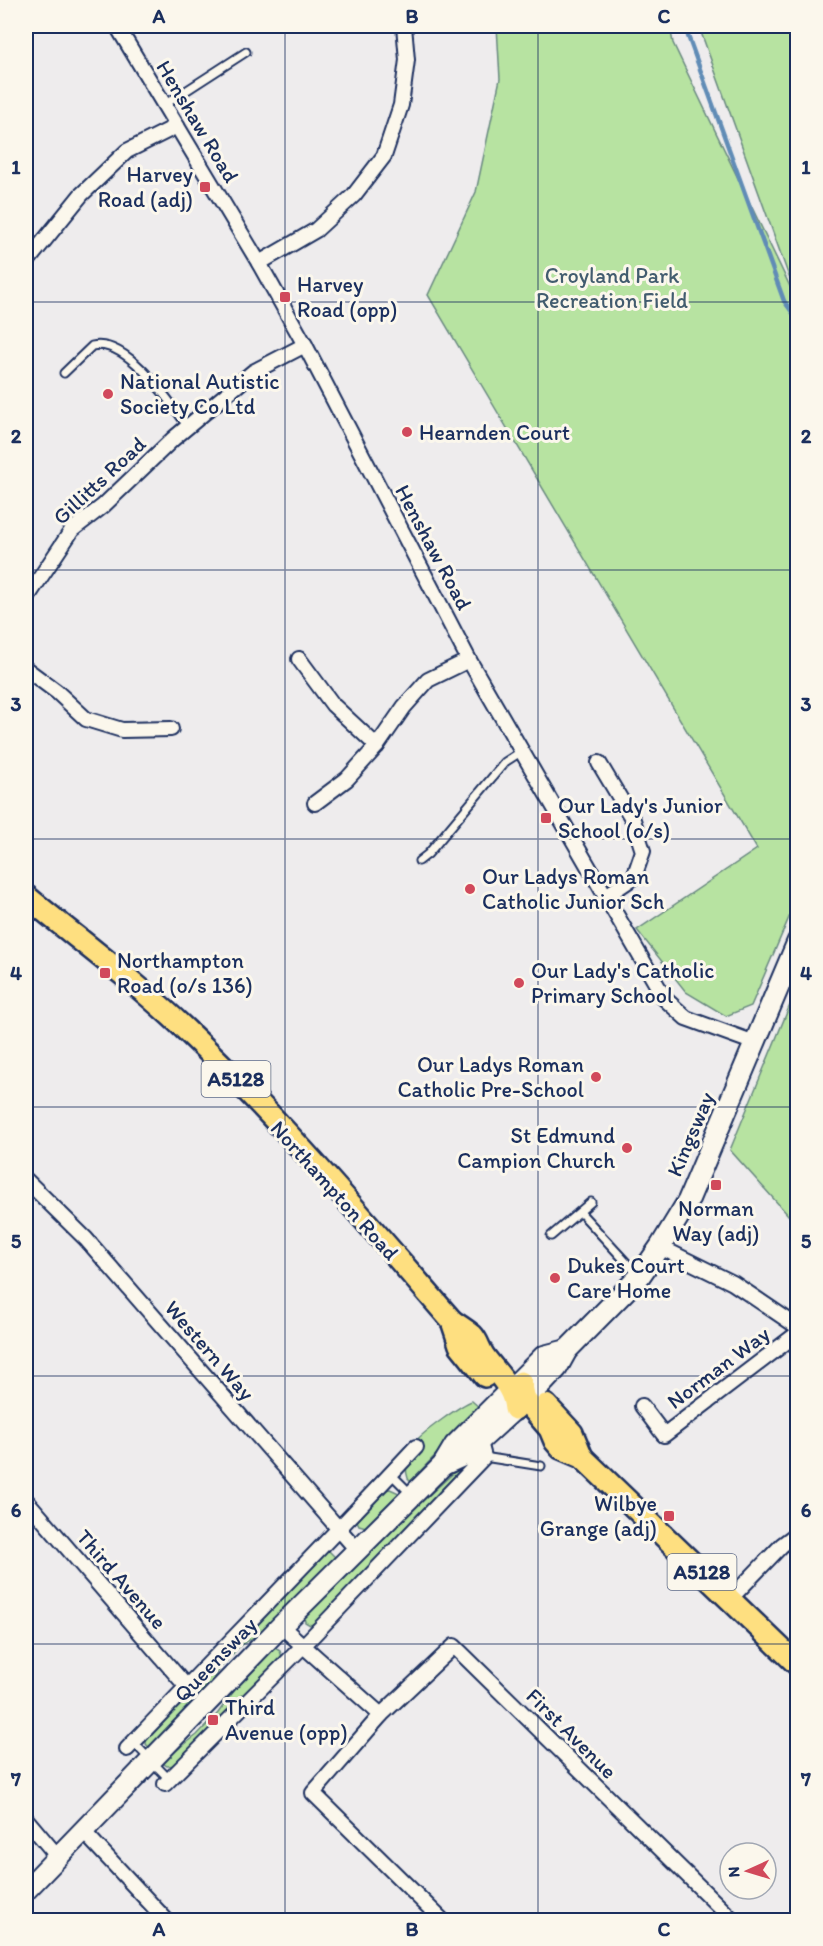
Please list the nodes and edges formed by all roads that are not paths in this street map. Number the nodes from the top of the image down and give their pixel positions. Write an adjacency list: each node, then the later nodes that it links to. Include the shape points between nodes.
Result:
1 (117, 26): 4 (street, Henshaw Road)
2 (404, 26): 7 (street, via 407,60 400,110 384,156 354,195 316,230)
3 (246, 52): 4 (lane)
4 (164, 105): 5 (street, Henshaw Road)
5 (177, 126): 6 (street, via 127,151 81,195); 7 (street, Henshaw Road)
6 (26, 263)
7 (259, 263): 8 (street, Henshaw Road)
8 (305, 345): 10 (street, Gillitts Road, via 253,372); 13 (street, Henshaw Road)
9 (64, 373): 10 (lane, via 92,346 107,345 142,368)
10 (188, 427): 11 (street, Gillitts Road, via 72,530)
11 (26, 599)
12 (299, 659): 16 (street, via 333,705)
13 (469, 660): 16 (street, via 428,680); 17 (street, Henshaw Road)
14 (26, 669): 15 (street, via 86,718 122,730)
15 (171, 729)
16 (377, 746): 19 (street, via 347,779)
17 (522, 751): 20 (lane, via 505,762); 21 (street, Henshaw Road)
18 (599, 763): 21 (street, via 633,820 643,851 634,877)
19 (315, 803)
20 (419, 861)
21 (606, 896): 24 (street, Henshaw Road, via 665,999 686,1018)
22 (26, 897): 31 (main road, Northampton Road / A5128, via 129,979 229,1072)
23 (798, 941): 24 (street, Kingsway)
24 (755, 1043): 29 (street, Kingsway, via 687,1201)
25 (26, 1180): 44 (street, Western Way, via 86,1239)
26 (591, 1202): 27 (lane)
27 (579, 1212): 28 (lane); 30 (lane)
28 (550, 1236)
29 (660, 1247): 30 (street, Kingsway); 32 (street, Norman Way, via 733,1283)
30 (639, 1277): 34 (street, Kingsway, via 567,1350 544,1356)
31 (452, 1321): 34 (main road, Northampton Road / A5128, via 460,1345); 34 (main road, Northampton Road / A5128, via 492,1348)
32 (798, 1327)
33 (798, 1333): 35 (street, Norman Way, via 664,1435)
34 (518, 1394): 37 (street, Queensway); 38 (main road, Northampton Road / A5128, via 572,1433); 38 (main road, Northampton Road / A5128, via 542,1437); 39 (street, Queensway, via 455,1445)
35 (642, 1406)
36 (416, 1447): 41 (street)
37 (482, 1449): 39 (street, Queensway); 40 (lane); 49 (street, Queensway)
38 (582, 1457): 47 (main road, Northampton Road / A5128)
39 (443, 1465): 42 (street, Queensway)
40 (541, 1466)
41 (391, 1474): 42 (lane); 44 (street)
42 (413, 1496): 46 (street, Queensway)
43 (26, 1500): 51 (street, Third Avenue)
44 (338, 1530): 46 (street, Western Way); 51 (street)
45 (798, 1533): 47 (street)
46 (358, 1551): 48 (street, Queensway)
47 (730, 1599): 50 (main road, Northampton Road / A5128)
48 (281, 1626): 49 (street); 54 (street, Queensway)
49 (303, 1646): 52 (street); 55 (street, Queensway)
50 (798, 1665)
51 (186, 1686): 53 (street)
52 (381, 1715): 61 (street, via 313,1793); 62 (street, First Avenue, via 454,1646)
53 (130, 1745): 54 (lane)
54 (151, 1760): 55 (lane); 57 (street, Queensway)
55 (167, 1781)
56 (26, 1819): 58 (street)
57 (83, 1831): 58 (street, Queensway); 60 (street)
58 (58, 1857): 59 (street, Queensway)
59 (26, 1890)
60 (166, 1920)
61 (442, 1920)
62 (733, 1920)

